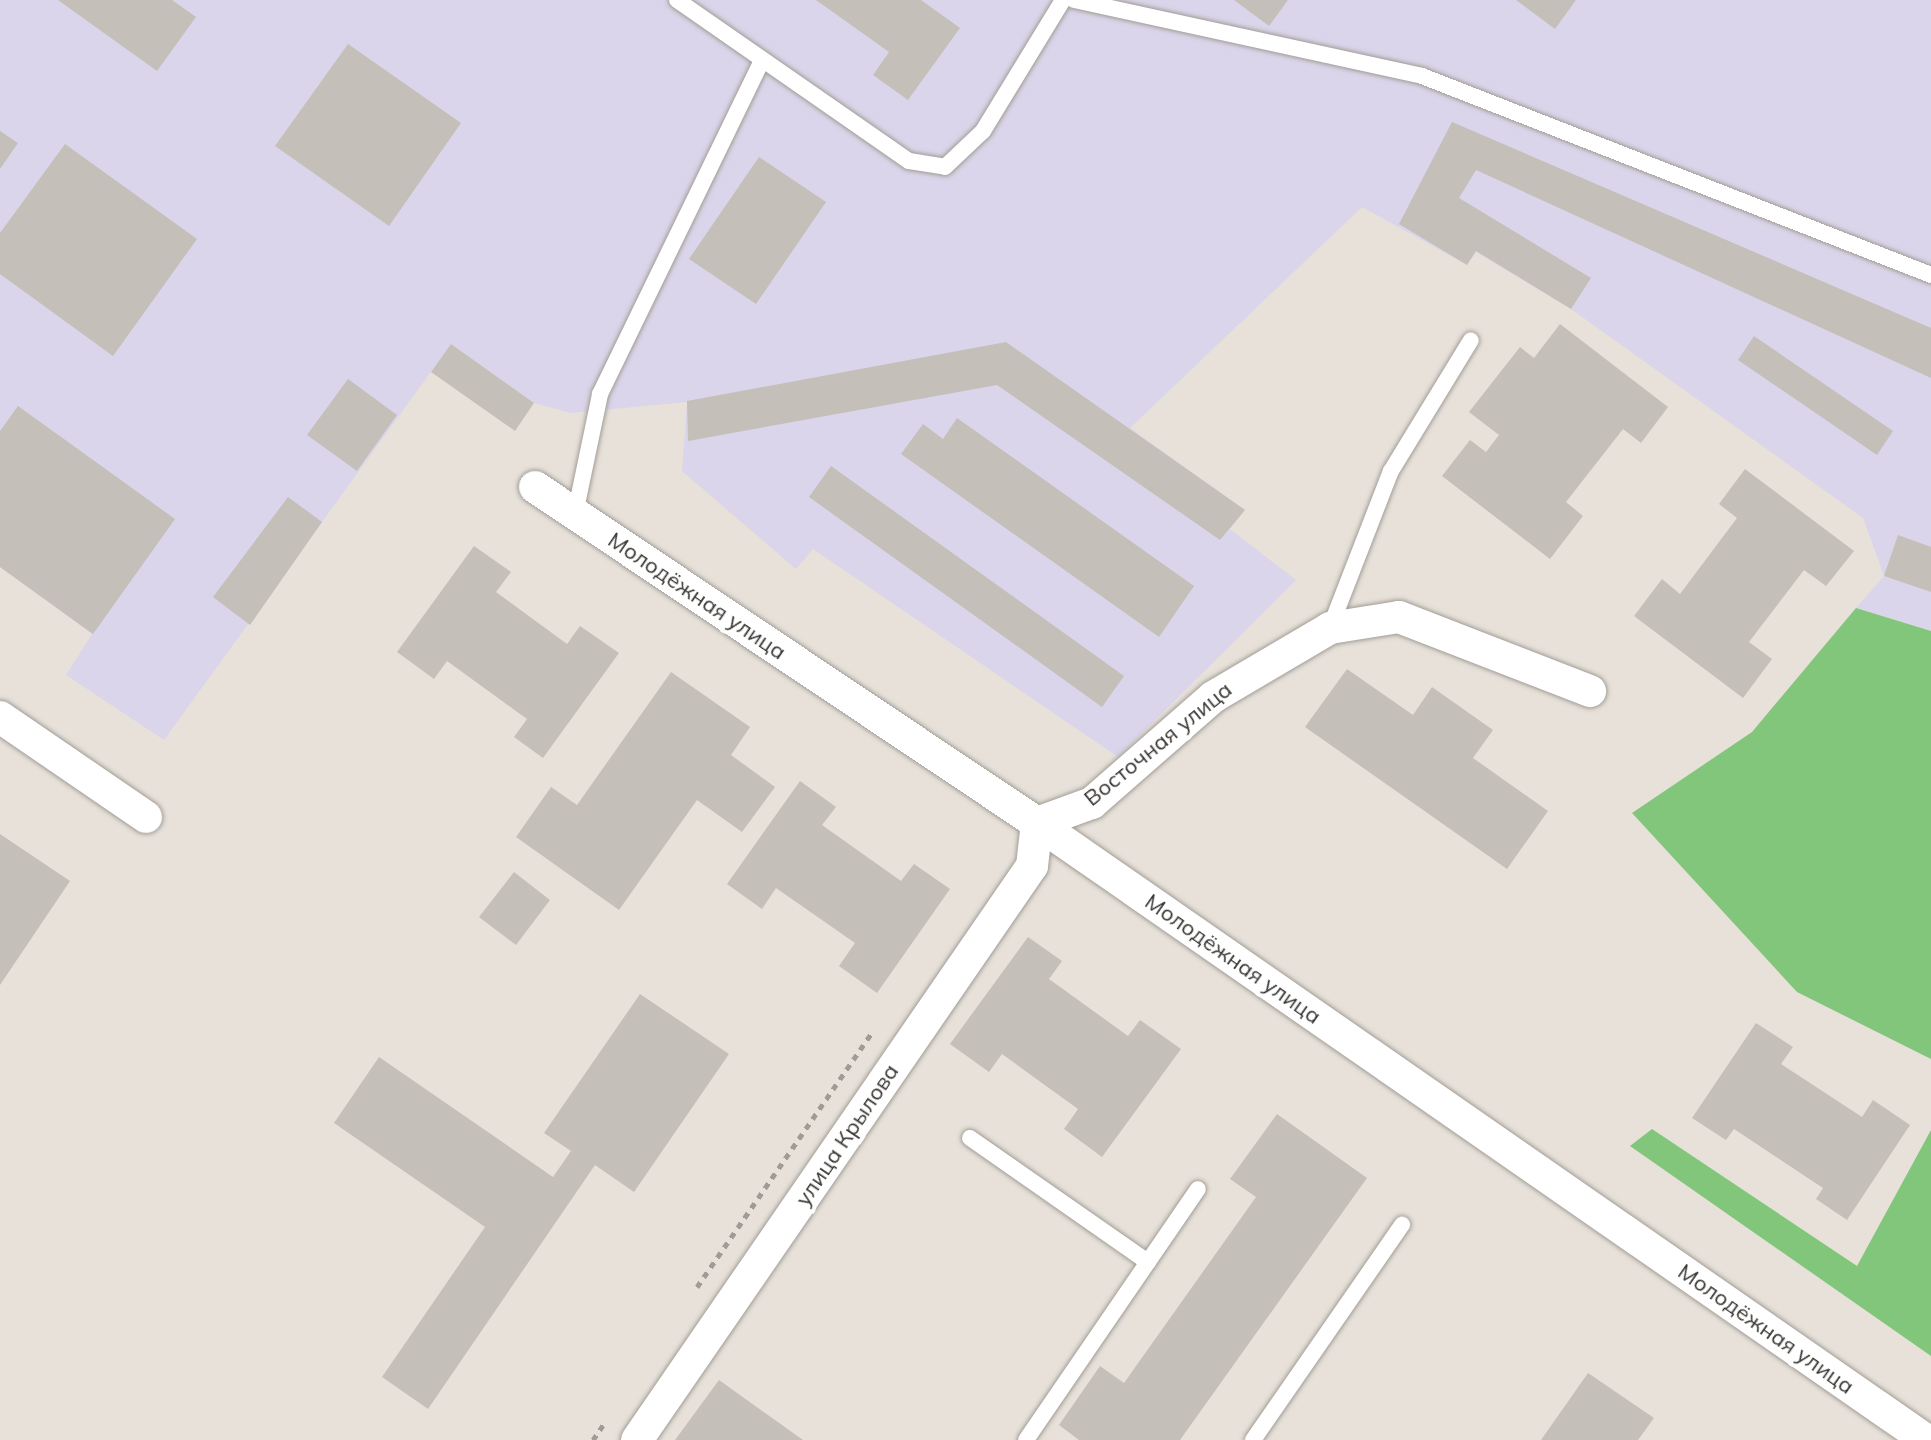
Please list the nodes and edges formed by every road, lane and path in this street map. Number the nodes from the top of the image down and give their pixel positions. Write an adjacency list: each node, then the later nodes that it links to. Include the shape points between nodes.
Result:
1 (677, 0): 4 (lane)
2 (1063, 0): 4 (lane, via 983,131 945,167 909,161)
3 (1074, 0): 5 (lane, via 1422,76)
4 (762, 61): 8 (lane, via 600,394)
5 (1931, 275)
6 (1471, 340): 9 (lane, via 1391,471)
7 (535, 487): 8 (street, Молодёжная улица)
8 (575, 514): 13 (street, Молодёжная улица)
9 (1330, 628): 10 (street, Восточная улица, via 1399,617); 13 (street, Восточная улица, via 1213,697 1092,803)
10 (1590, 691)
11 (0, 717): 12 (street)
12 (146, 817)
13 (1037, 823): 22 (street, улица Крылова, via 1032,866); 25 (street, Молодёжная улица)
14 (876, 1026): 19 (path)
15 (970, 1138): 18 (lane)
16 (1198, 1189): 18 (lane)
17 (1402, 1225): 24 (lane)
18 (1148, 1262): 23 (lane)
19 (690, 1297)
20 (610, 1414): 21 (path)
21 (593, 1440)
22 (637, 1440)
23 (1026, 1440)
24 (1253, 1440)
25 (1926, 1440)

